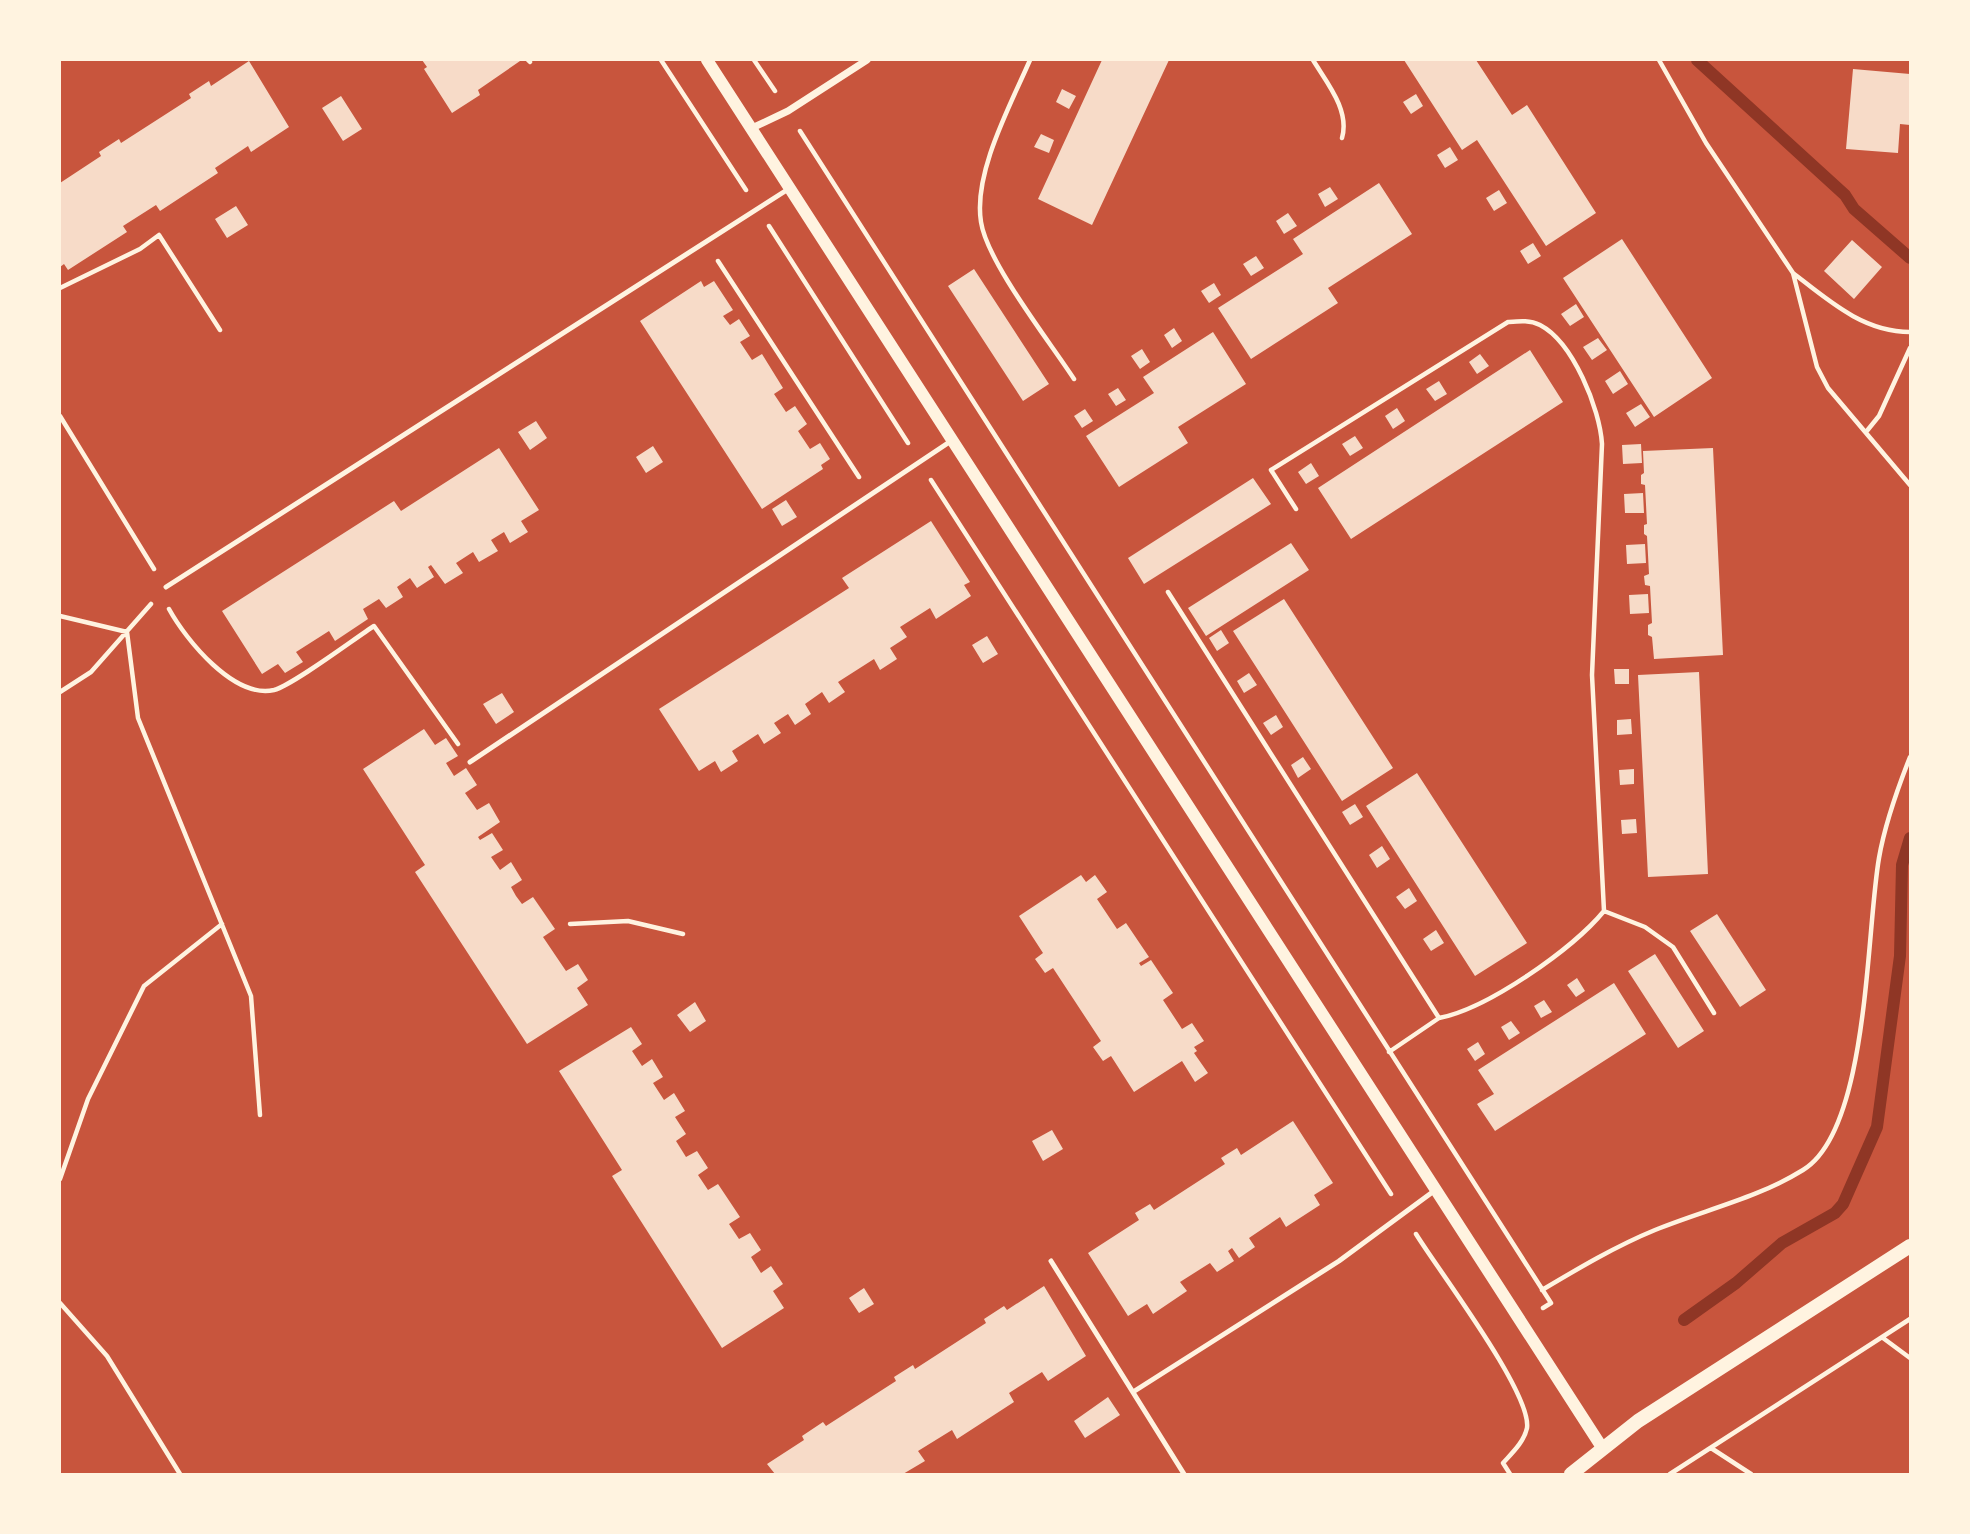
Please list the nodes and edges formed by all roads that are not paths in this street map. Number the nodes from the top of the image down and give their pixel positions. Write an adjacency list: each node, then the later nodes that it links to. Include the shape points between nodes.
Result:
1 (707, 60): 3 (street)
2 (866, 60): 3 (street, via 788,111)
3 (752, 128): 4 (street)
4 (790, 188): 5 (street); 6 (lane)
5 (951, 442): 7 (lane); 8 (street)
6 (166, 587)
7 (470, 762)
8 (1434, 1191): 11 (lane, via 1339,1261); 12 (street)
9 (1910, 1246): 12 (main road, via 1638,1421)
10 (1051, 1261): 11 (lane)
11 (1133, 1392): 13 (lane)
12 (1603, 1449): 14 (main road)
13 (1184, 1475)
14 (1571, 1475)

